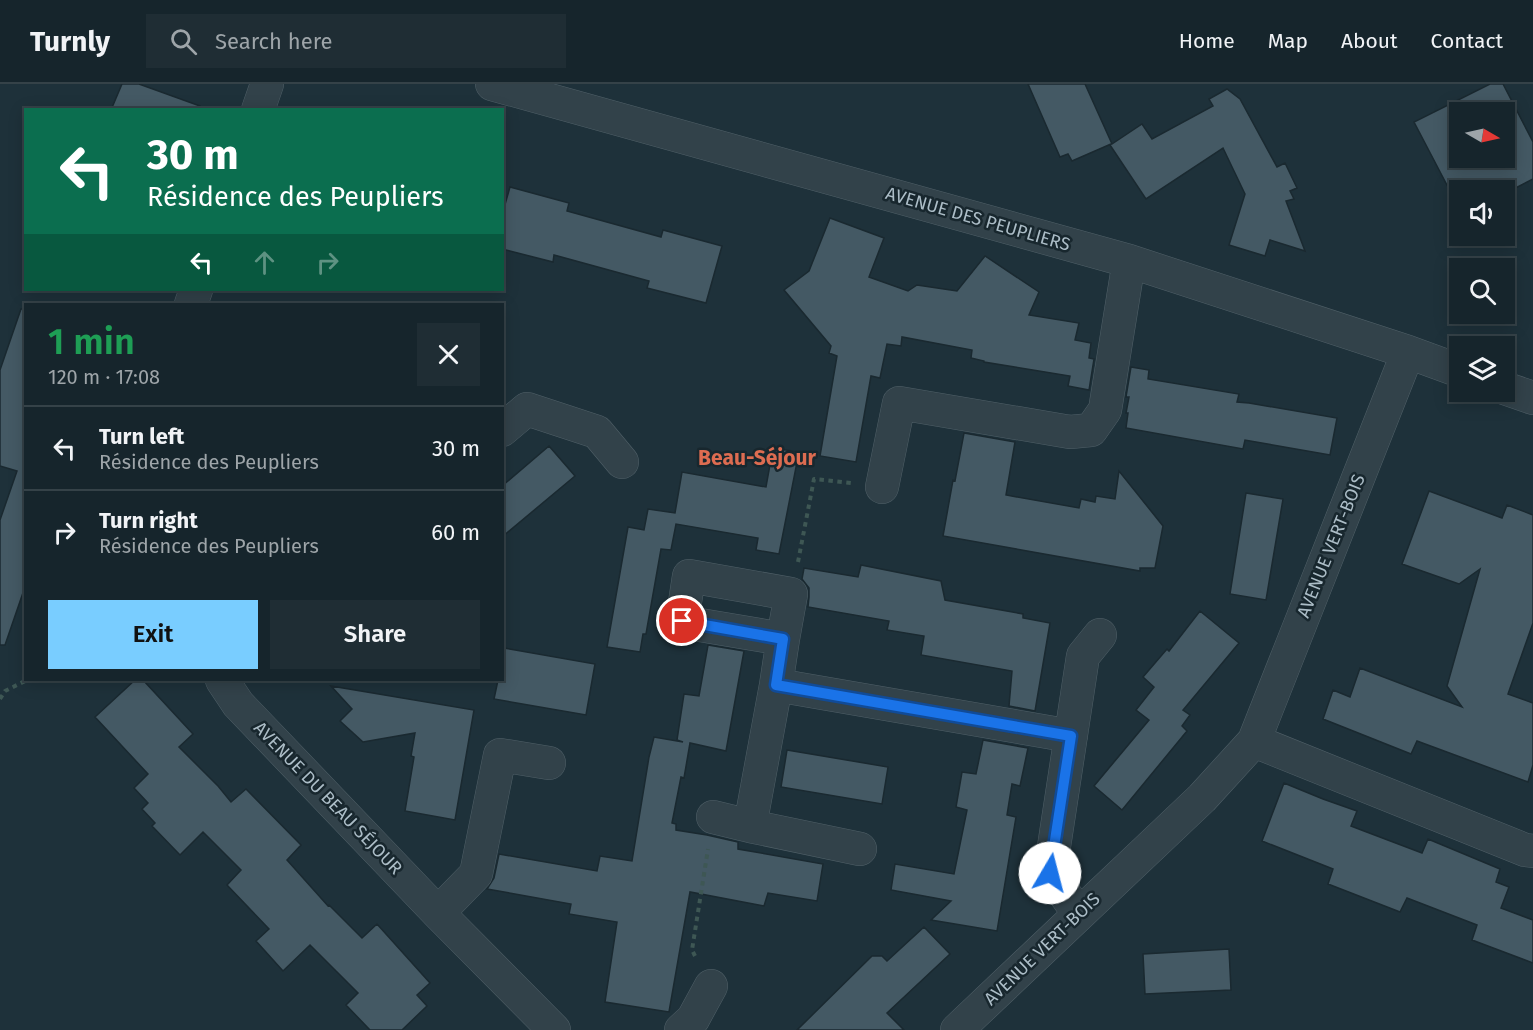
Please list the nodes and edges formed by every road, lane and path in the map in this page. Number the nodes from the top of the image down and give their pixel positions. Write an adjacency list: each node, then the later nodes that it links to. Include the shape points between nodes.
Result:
1 (267, 84): 3 (street)
2 (492, 84): 4 (street, AVENUE DES PEUPLIERS)
3 (259, 108)
4 (1129, 261): 5 (street, AVENUE DES PEUPLIERS); 11 (street, via 1105,410 1091,430 1070,432 899,404)
5 (1408, 352): 6 (street, AVENUE DES PEUPLIERS); 20 (street, AVENUE VERT-BOIS)
6 (1449, 367)
7 (1515, 392): 8 (street)
8 (1533, 399)
9 (504, 428): 10 (street, via 526,409 597,432)
10 (622, 462)
11 (882, 487): 12 (path, via 814,479)
12 (791, 594): 14 (street); 14 (street, via 689,576 682,621)
13 (1100, 636): 19 (street, via 1083,656)
14 (783, 639): 17 (street)
15 (25, 681): 18 (path, via 4,691)
16 (223, 681): 26 (street, AVENUE DU BEAU SÉJOUR, via 238,704)
17 (776, 685): 19 (street); 23 (street)
18 (0, 699)
19 (1071, 736): 27 (street, via 1050,873)
20 (1254, 741): 25 (street); 27 (street, AVENUE VERT-BOIS, via 1202,798)
21 (549, 763): 26 (street, via 500,754 476,874)
22 (713, 817): 23 (street); 28 (path, via 692,950)
23 (750, 826): 24 (street)
24 (860, 849)
25 (1533, 851)
26 (438, 913): 29 (street, AVENUE DU BEAU SÉJOUR)
27 (1079, 914): 31 (street, AVENUE VERT-BOIS)
28 (711, 986): 30 (street, via 693,1019)
29 (554, 1030)
30 (681, 1030)
31 (957, 1030)

